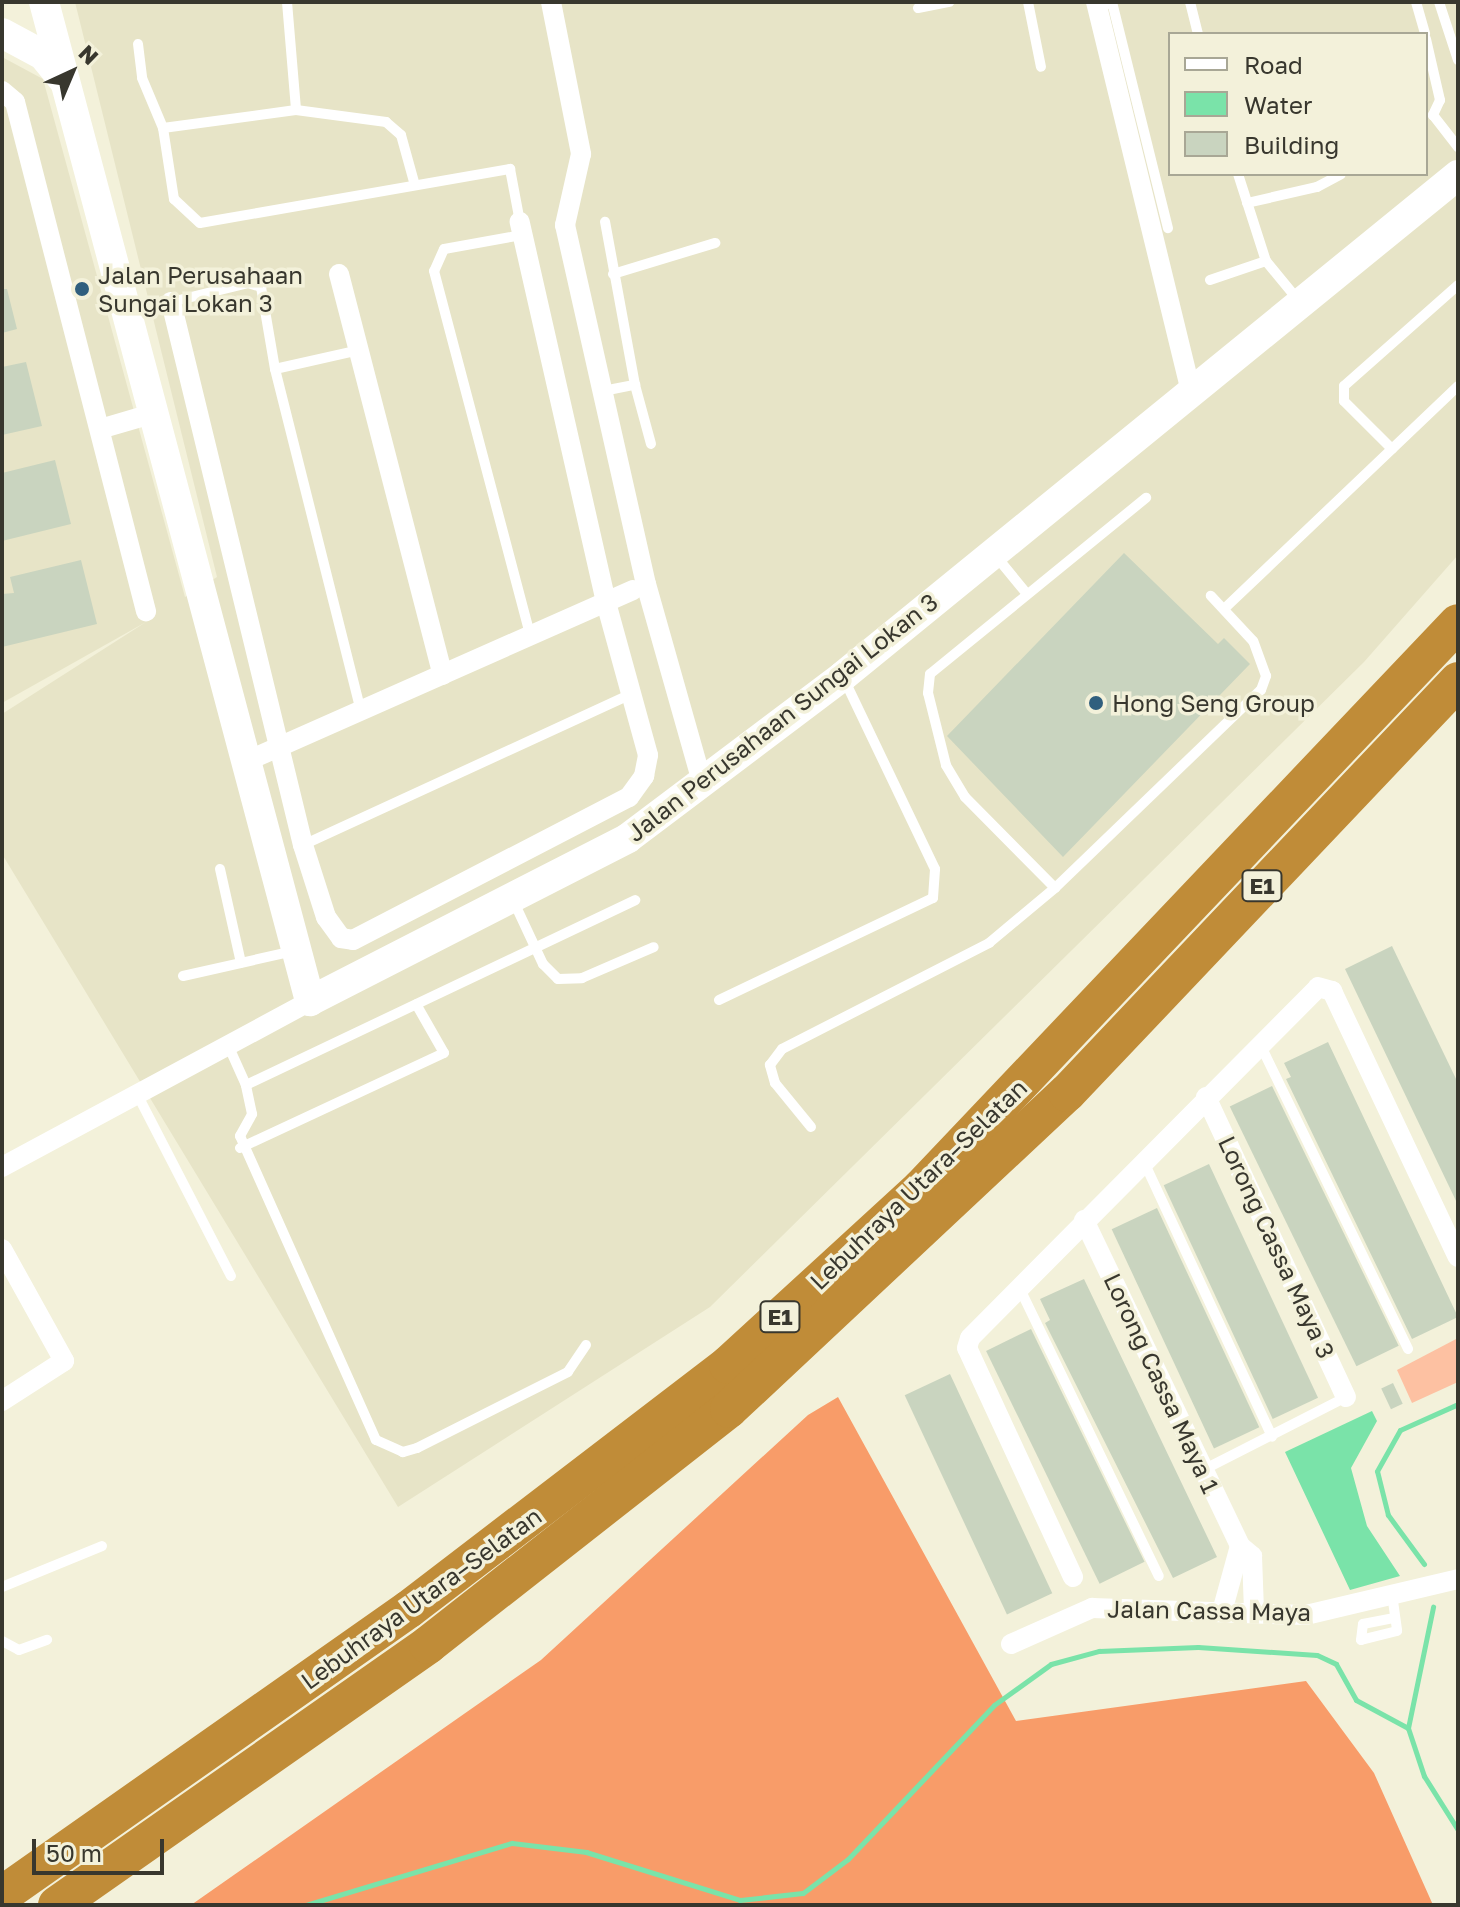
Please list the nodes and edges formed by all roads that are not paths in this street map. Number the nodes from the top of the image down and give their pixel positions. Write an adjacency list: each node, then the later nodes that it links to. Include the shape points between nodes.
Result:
1 (44, 2): 19 (main road)
2 (287, 2): 20 (lane)
3 (551, 2): 44 (street, via 581,154 565,225)
4 (949, 2): 10 (lane)
5 (1028, 2): 17 (lane)
6 (1190, 2): 11 (lane)
7 (1416, 2): 12 (lane)
8 (1439, 2): 16 (lane)
9 (1096, 5): 31 (lane, via 1112,2); 45 (street)
10 (918, 8)
11 (1198, 32)
12 (1424, 32)
13 (2, 33): 19 (main road, via 43,55)
14 (138, 44): 22 (lane, via 142,78)
15 (1428, 50): 21 (lane, via 1440,100)
16 (1458, 60)
17 (1041, 67)
18 (2, 91): 47 (street, via 15,102)
19 (72, 91): 46 (main road)
20 (296, 110): 22 (lane); 27 (lane, via 395,127)
21 (1429, 117): 23 (lane)
22 (163, 128): 27 (lane, via 174,199 200,223)
23 (1458, 147)
24 (1458, 175): 39 (main road, Jalan Perusahaan Sungai Lokan 3)
25 (1239, 176): 28 (lane)
26 (1337, 176): 28 (lane, via 1317,187)
27 (414, 182): 30 (lane, via 510,169)
28 (1247, 203): 33 (lane)
29 (605, 222): 35 (lane)
30 (521, 228): 55 (street); 59 (lane, via 444,249 434,271)
31 (1168, 228)
32 (715, 243): 35 (lane)
33 (1266, 261): 36 (lane); 39 (lane)
34 (339, 274): 40 (street)
35 (613, 274): 42 (lane)
36 (1210, 280)
37 (1458, 285): 49 (lane, via 1344,386 1344,401)
38 (171, 302): 41 (lane, via 255,282 261,287); 65 (street)
39 (1299, 302): 45 (main road, Jalan Perusahaan Sungai Lokan 3)
40 (359, 350): 41 (lane); 60 (street)
41 (275, 369): 64 (lane)
42 (635, 385): 44 (lane); 48 (lane)
43 (1458, 386): 49 (lane)
44 (603, 391): 52 (street)
45 (1191, 391): 51 (main road, Jalan Perusahaan Sungai Lokan 3)
46 (151, 414): 47 (street); 66 (main road)
47 (100, 429): 57 (street)
48 (651, 444)
49 (1392, 449): 56 (lane)
50 (1146, 498): 53 (lane)
51 (992, 551): 53 (lane); 61 (main road, Jalan Perusahaan Sungai Lokan 3)
52 (639, 587): 55 (street); 67 (street)
53 (1027, 594): 70 (lane, via 930,674 928,693 946,765 965,797)
54 (1211, 596): 56 (lane)
55 (606, 602): 59 (street); 63 (street)
56 (1225, 608): 70 (lane, via 1263,664 1261,690)
57 (146, 611)
58 (1458, 623): 114 (highway, Lebuhraya Utara–Selatan / E1, via 921,1188 728,1365 435,1590)
59 (530, 635): 60 (street)
60 (443, 675): 64 (street)
61 (843, 676): 67 (main road, Jalan Perusahaan Sungai Lokan 3); 78 (lane, via 935,869 933,898)
62 (1458, 681): 115 (highway, Lebuhraya Utara–Selatan / E1, via 1067,1093 729,1409 428,1645)
63 (631, 694): 68 (lane); 68 (street, via 648,755 629,797 353,940 341,938 326,917)
64 (361, 711): 65 (street)
65 (277, 748): 66 (street); 68 (street)
66 (247, 761): 75 (main road)
67 (702, 782): 71 (main road, Jalan Perusahaan Sungai Lokan 3, via 628,838)
68 (303, 845)
69 (220, 869): 76 (lane)
70 (1055, 888): 86 (lane, via 989,943 782,1049 770,1065 775,1083)
71 (512, 898): 73 (lane); 79 (main road, Jalan Perusahaan Sungai Lokan 3)
72 (635, 900): 73 (lane)
73 (534, 947): 74 (lane, via 543,964 566,980); 80 (lane)
74 (654, 947)
75 (297, 950): 76 (lane); 79 (main road)
76 (241, 963): 77 (lane)
77 (183, 976)
78 (719, 1000)
79 (310, 1001): 81 (street)
80 (416, 1004): 83 (lane); 87 (lane, via 444,1053)
81 (228, 1043): 83 (lane); 84 (street)
82 (1260, 1044): 85 (street); 92 (street, via 1325,985); 96 (lane)
83 (246, 1085): 87 (lane, via 252,1114)
84 (135, 1090): 89 (street); 93 (lane)
85 (1206, 1097): 88 (street); 98 (street, Lorong Cassa Maya 3)
86 (811, 1127)
87 (240, 1148): 95 (lane, via 376,1440 403,1452 417,1448 568,1372 582,1360)
88 (1143, 1160): 90 (street); 99 (lane)
89 (2, 1167)
90 (1084, 1220): 94 (street); 100 (street, Lorong Cassa Maya 1)
91 (2, 1249): 97 (street, via 64,1361)
92 (1458, 1257)
93 (231, 1276)
94 (1018, 1285): 103 (lane); 104 (street, via 967,1348)
95 (586, 1345)
96 (1408, 1349)
97 (5, 1392)
98 (1346, 1397): 99 (lane)
99 (1272, 1437): 100 (lane)
100 (1203, 1470): 102 (street, Lorong Cassa Maya 1)
101 (102, 1546): 106 (lane)
102 (1240, 1546): 108 (street); 109 (street, Lorong Cassa Maya 1, via 1252,1556)
103 (1159, 1576)
104 (1073, 1577)
105 (1458, 1579): 107 (street, Jalan Cassa Maya)
106 (2, 1587)
107 (1392, 1594): 109 (street, Jalan Cassa Maya, via 1306,1615); 110 (lane)
108 (1223, 1608): 109 (street, Jalan Cassa Maya); 113 (street, Jalan Cassa Maya, via 1092,1608)
109 (1254, 1610)
110 (1394, 1618)
111 (47, 1640): 112 (lane, via 19,1650)
112 (2, 1641)
113 (1011, 1644)
114 (2, 1895)
115 (57, 1905)

